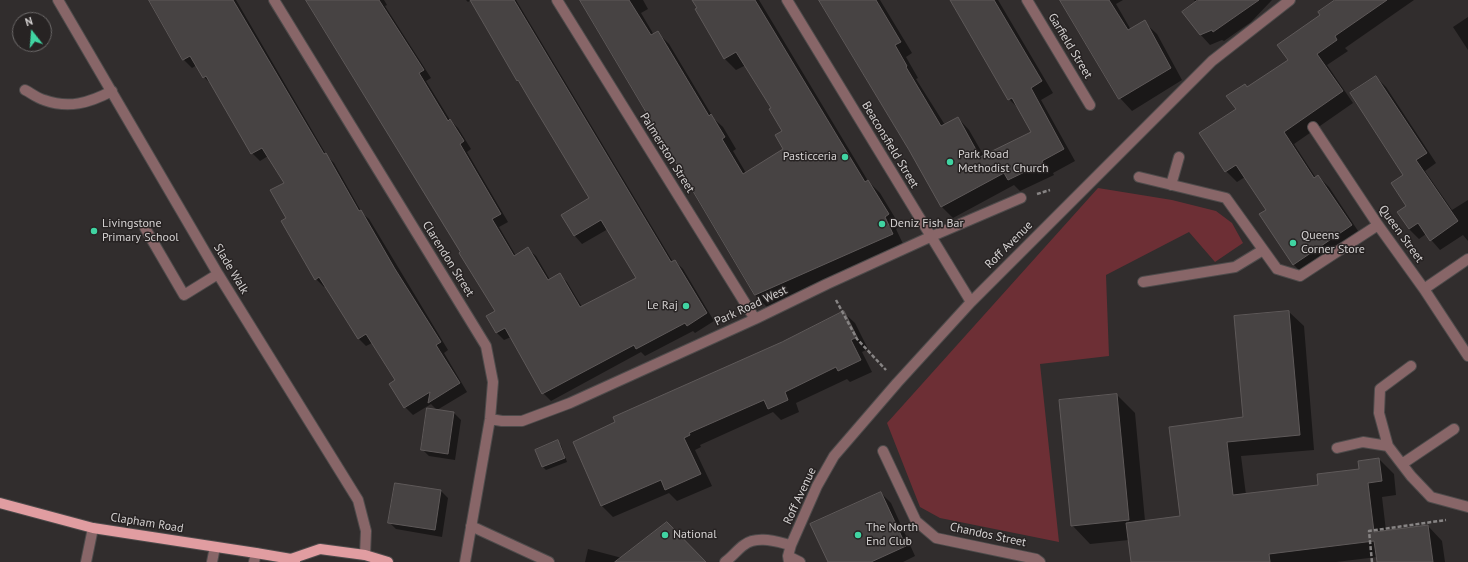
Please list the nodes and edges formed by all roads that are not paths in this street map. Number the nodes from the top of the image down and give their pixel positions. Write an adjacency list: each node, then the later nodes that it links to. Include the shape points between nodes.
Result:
1 (58, 0): 8 (street, Slade Walk)
2 (274, 0): 27 (street, Clarendon Street, via 486,346 493,382)
3 (557, 0): 24 (street, Palmerston Street)
4 (787, 0): 17 (street, Beaconsfield Street)
5 (1027, 0): 9 (street, Garfield Street)
6 (1290, 0): 23 (street, Roff Avenue, via 1212,61)
7 (25, 90): 8 (street, via 44,100 69,106 94,100)
8 (112, 91): 20 (street, Slade Walk)
9 (1090, 105)
10 (1313, 127): 15 (street, Queen Street)
11 (1179, 157): 13 (street)
12 (1139, 177): 13 (street)
13 (1171, 185): 18 (street, via 1226,198)
14 (1021, 198): 17 (street, Park Road West)
15 (1378, 225): 18 (street, via 1300,276 1277,269); 22 (street, Queen Street)
16 (145, 228): 20 (street, via 184,295)
17 (930, 236): 23 (street, Beaconsfield Street); 24 (street, Park Road West)
18 (1263, 250): 21 (street, via 1235,267)
19 (1468, 259): 22 (street)
20 (218, 274): 40 (street, Slade Walk, via 358,500 366,531)
21 (1143, 282)
22 (1424, 289): 25 (street, Queen Street)
23 (971, 302): 38 (street, Roff Avenue, via 897,382 834,456 817,486)
24 (755, 319): 27 (street, Park Road West, via 570,403 522,421)
25 (1468, 356)
26 (1411, 366): 29 (street, via 1380,389 1379,412)
27 (490, 419): 36 (street, Clarendon Street)
28 (1454, 429): 32 (street)
29 (1388, 446): 30 (street, via 1363,442); 32 (street)
30 (1337, 448)
31 (883, 451): 51 (street, Chandos Street, via 916,521 936,538 1036,559)
32 (1402, 464): 34 (street, via 1431,497)
33 (0, 503): 37 (main road, Clapham Road)
34 (1468, 507): 35 (street)
35 (1468, 510)
36 (472, 526): 47 (street, Clarendon Street); 48 (street)
37 (93, 528): 39 (main road, Clapham Road); 44 (street)
38 (791, 545): 42 (street, Roff Avenue); 49 (street, via 767,540 752,541)
39 (215, 547): 41 (main road, Clapham Road); 45 (street)
40 (365, 555): 43 (main road, Clapham Road, via 320,548); 46 (main road, Clapham Road)
41 (255, 557): 43 (main road, Clapham Road)
42 (786, 560): 50 (street)
43 (293, 561)
44 (86, 562)
45 (212, 562)
46 (388, 562)
47 (465, 562)
48 (549, 562)
49 (725, 562)
50 (800, 562)
51 (1040, 562)

